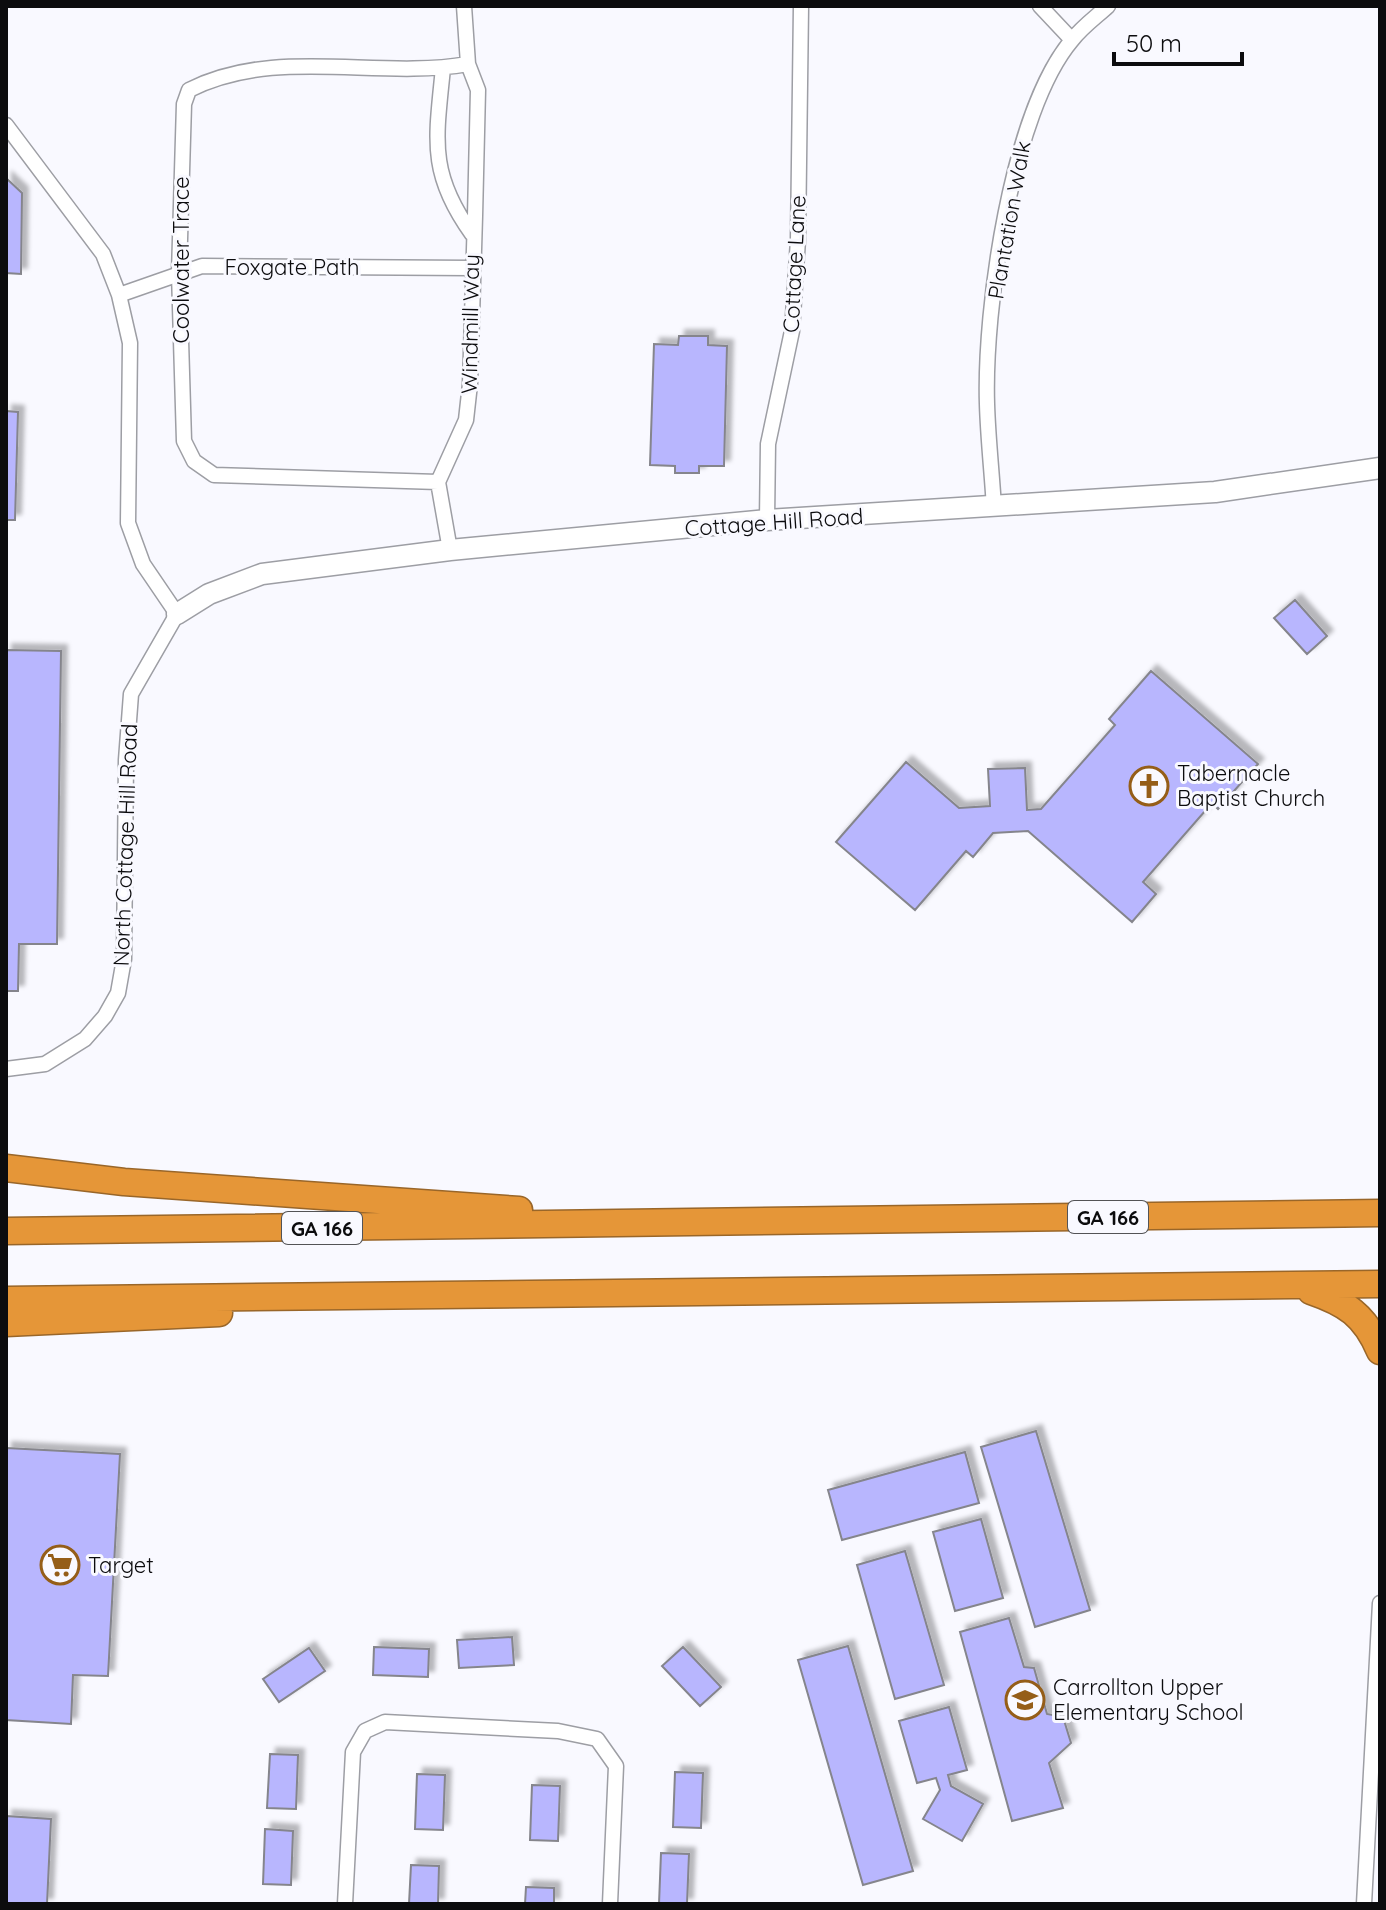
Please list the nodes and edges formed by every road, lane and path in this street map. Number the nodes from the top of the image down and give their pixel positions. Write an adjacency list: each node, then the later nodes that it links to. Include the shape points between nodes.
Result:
1 (464, 6): 6 (street, Windmill Way)
2 (801, 6): 16 (street, Cottage Lane, via 792,331 768,444)
3 (1040, 6): 5 (street)
4 (1108, 6): 5 (street, Plantation Walk)
5 (1072, 40): 15 (street, Plantation Walk, via 1045,82 1024,133 996,268 987,401)
6 (468, 64): 7 (street, Coolwater Trace); 9 (street, Windmill Way, via 478,90)
7 (443, 68): 9 (street, Windmill Way, via 437,165 448,198); 11 (street, Coolwater Trace, via 306,65 220,78 189,90 182,132)
8 (6, 125): 12 (street, via 103,254)
9 (472, 234): 10 (street, Windmill Way)
10 (471, 268): 11 (street, Foxgate Path, via 202,266); 14 (street, Windmill Way, via 466,420)
11 (179, 273): 12 (street, Foxgate Path); 14 (street, Coolwater Trace, via 184,441 194,461 214,475)
12 (119, 295): 18 (street, via 130,343 128,523 143,564)
13 (1380, 468): 15 (street, Cottage Hill Road, via 1215,492)
14 (438, 482): 17 (street)
15 (994, 508): 16 (street, Cottage Hill Road)
16 (767, 520): 17 (street, Cottage Hill Road)
17 (450, 550): 18 (street, Cottage Hill Road, via 262,574 209,594)
18 (177, 614): 19 (street, North Cottage Hill Road, via 131,694 124,959 118,993 85,1039 45,1064)
19 (6, 1069)
20 (6, 1168): 22 (highway)
21 (1380, 1213): 22 (highway, GA 166)
22 (638, 1224): 23 (highway, GA 166)
23 (6, 1231)
24 (1293, 1284): 25 (highway); 26 (highway); 29 (highway, via 1358,1313)
25 (1380, 1284)
26 (305, 1297): 27 (highway); 28 (highway, via 205,1316)
27 (6, 1300)
28 (6, 1323)
29 (1380, 1351)
30 (1380, 1603): 33 (street)
31 (345, 1904): 32 (street, via 353,1752 365,1731 385,1722 558,1731 597,1739 616,1766)
32 (610, 1904)
33 (1364, 1904)

